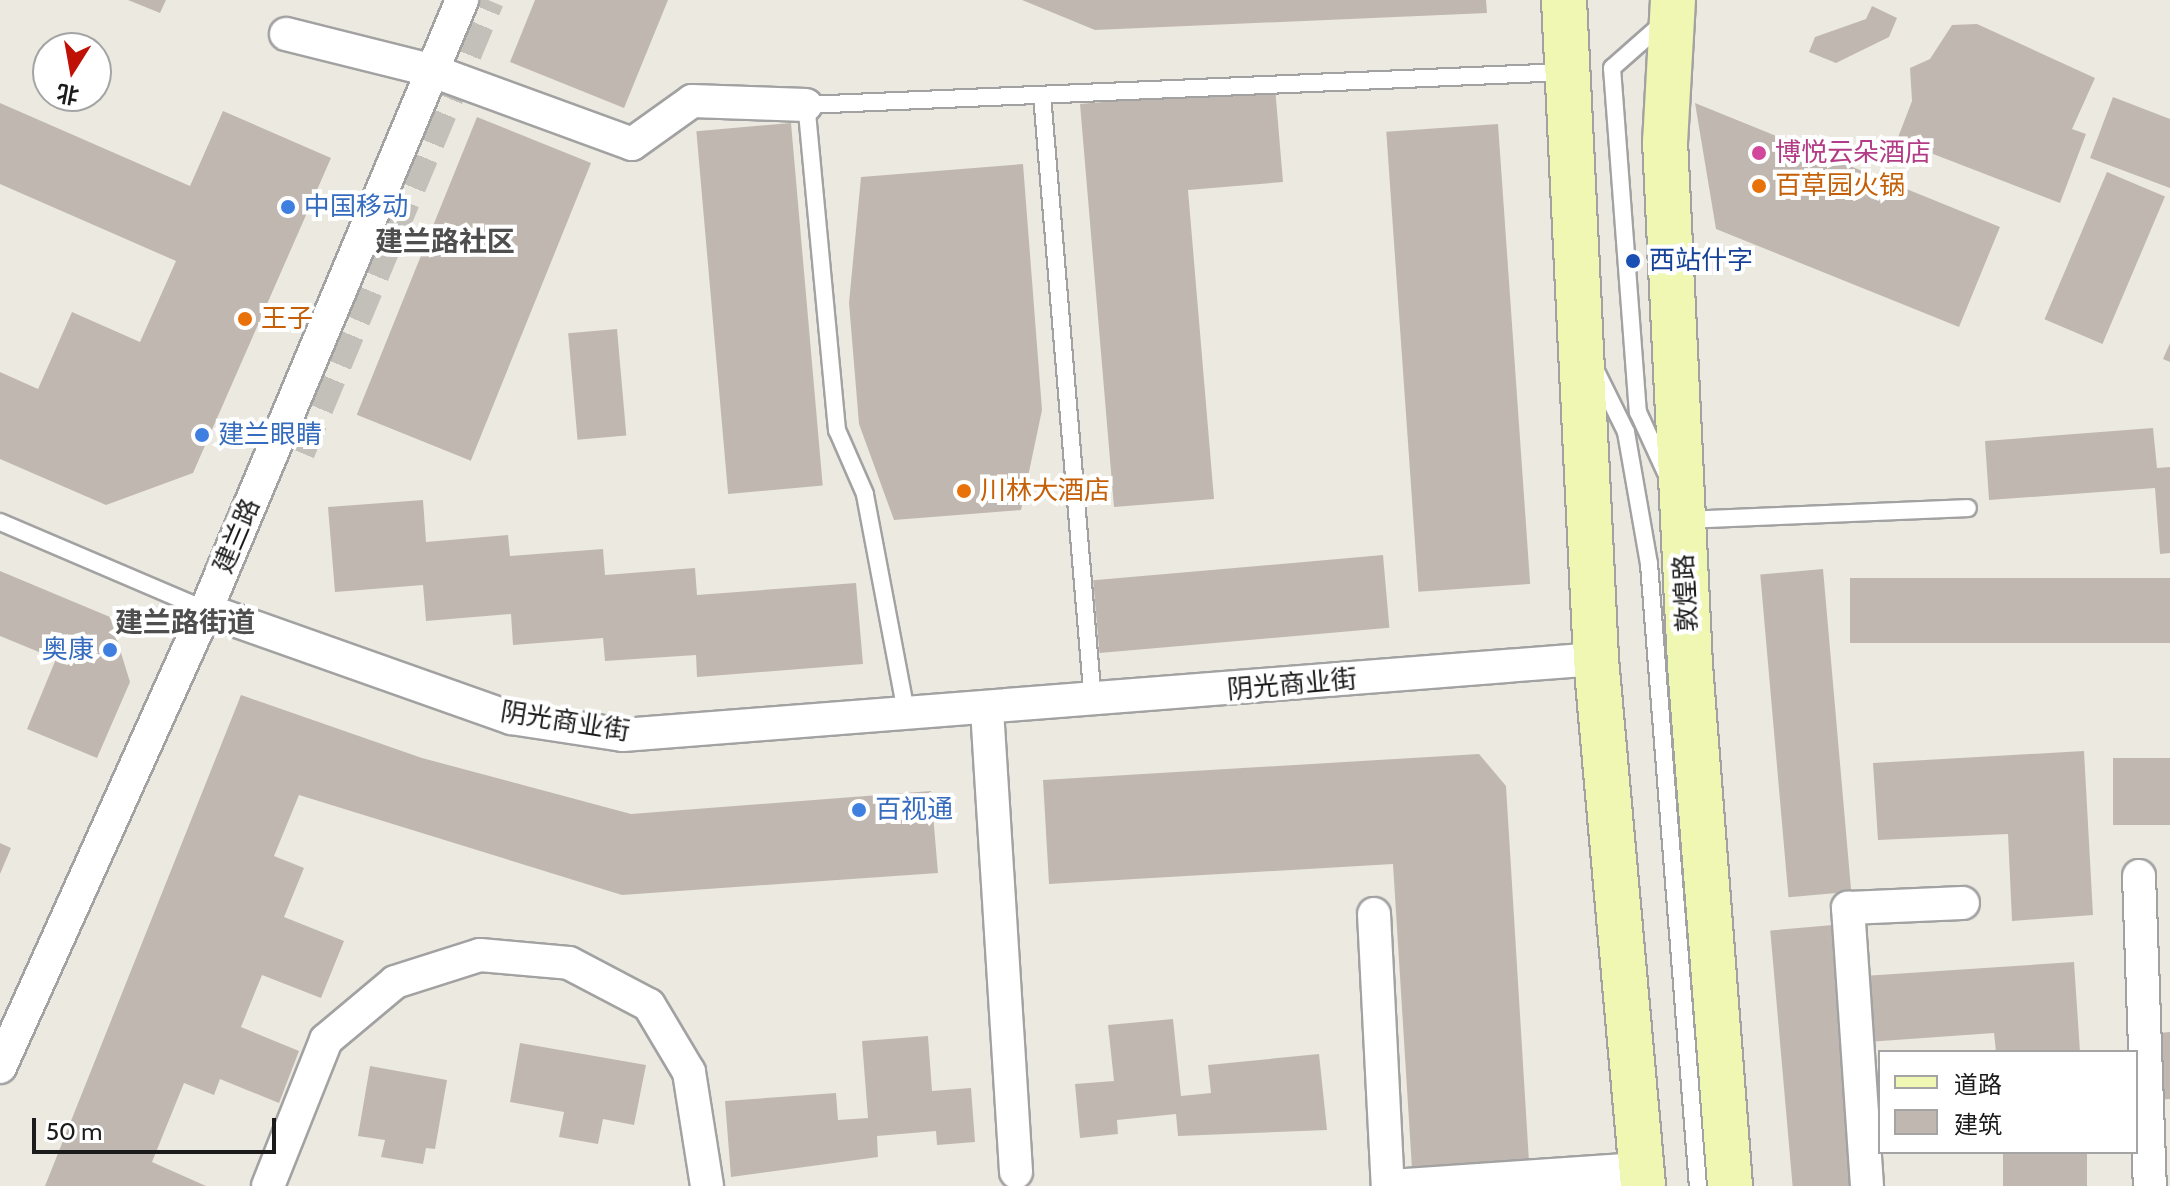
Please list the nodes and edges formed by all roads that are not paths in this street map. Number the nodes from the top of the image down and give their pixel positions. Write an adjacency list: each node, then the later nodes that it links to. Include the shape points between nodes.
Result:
1 (462, 0): 5 (street, 建兰路)
2 (1564, 0): 6 (main road)
3 (1670, 10): 11 (main road, 敦煌路, via 1665,141)
4 (286, 34): 5 (street)
5 (430, 70): 8 (street, via 632,144 692,101); 13 (street, 建兰路)
6 (1566, 72): 7 (lane); 9 (main road)
7 (1042, 95): 8 (lane); 15 (lane)
8 (806, 105): 17 (lane, via 837,430 865,494)
9 (1579, 335): 14 (main road); 27 (lane, via 1626,432 1649,564)
10 (1968, 508): 11 (lane)
11 (1683, 514): 28 (main road, 敦煌路)
12 (0, 522): 13 (lane)
13 (206, 610): 17 (street, 阴光商业街, via 525,721 623,735); 21 (street, 建兰路)
14 (1596, 659): 15 (street, 阴光商业街); 23 (main road)
15 (1093, 702): 16 (street, 阴光商业街)
16 (987, 710): 17 (street, 阴光商业街); 22 (street)
17 (907, 717)
18 (2139, 876): 30 (street)
19 (1963, 903): 29 (street, via 1848,908)
20 (1374, 914): 26 (street)
21 (0, 1067)
22 (1016, 1172)
23 (1642, 1177): 26 (street)
24 (268, 1186): 25 (street, via 326,1040 395,982 480,955 569,963 649,1005 689,1072)
25 (707, 1186)
26 (1389, 1186)
27 (1698, 1186)
28 (1730, 1186)
29 (1867, 1186)
30 (2150, 1186)

